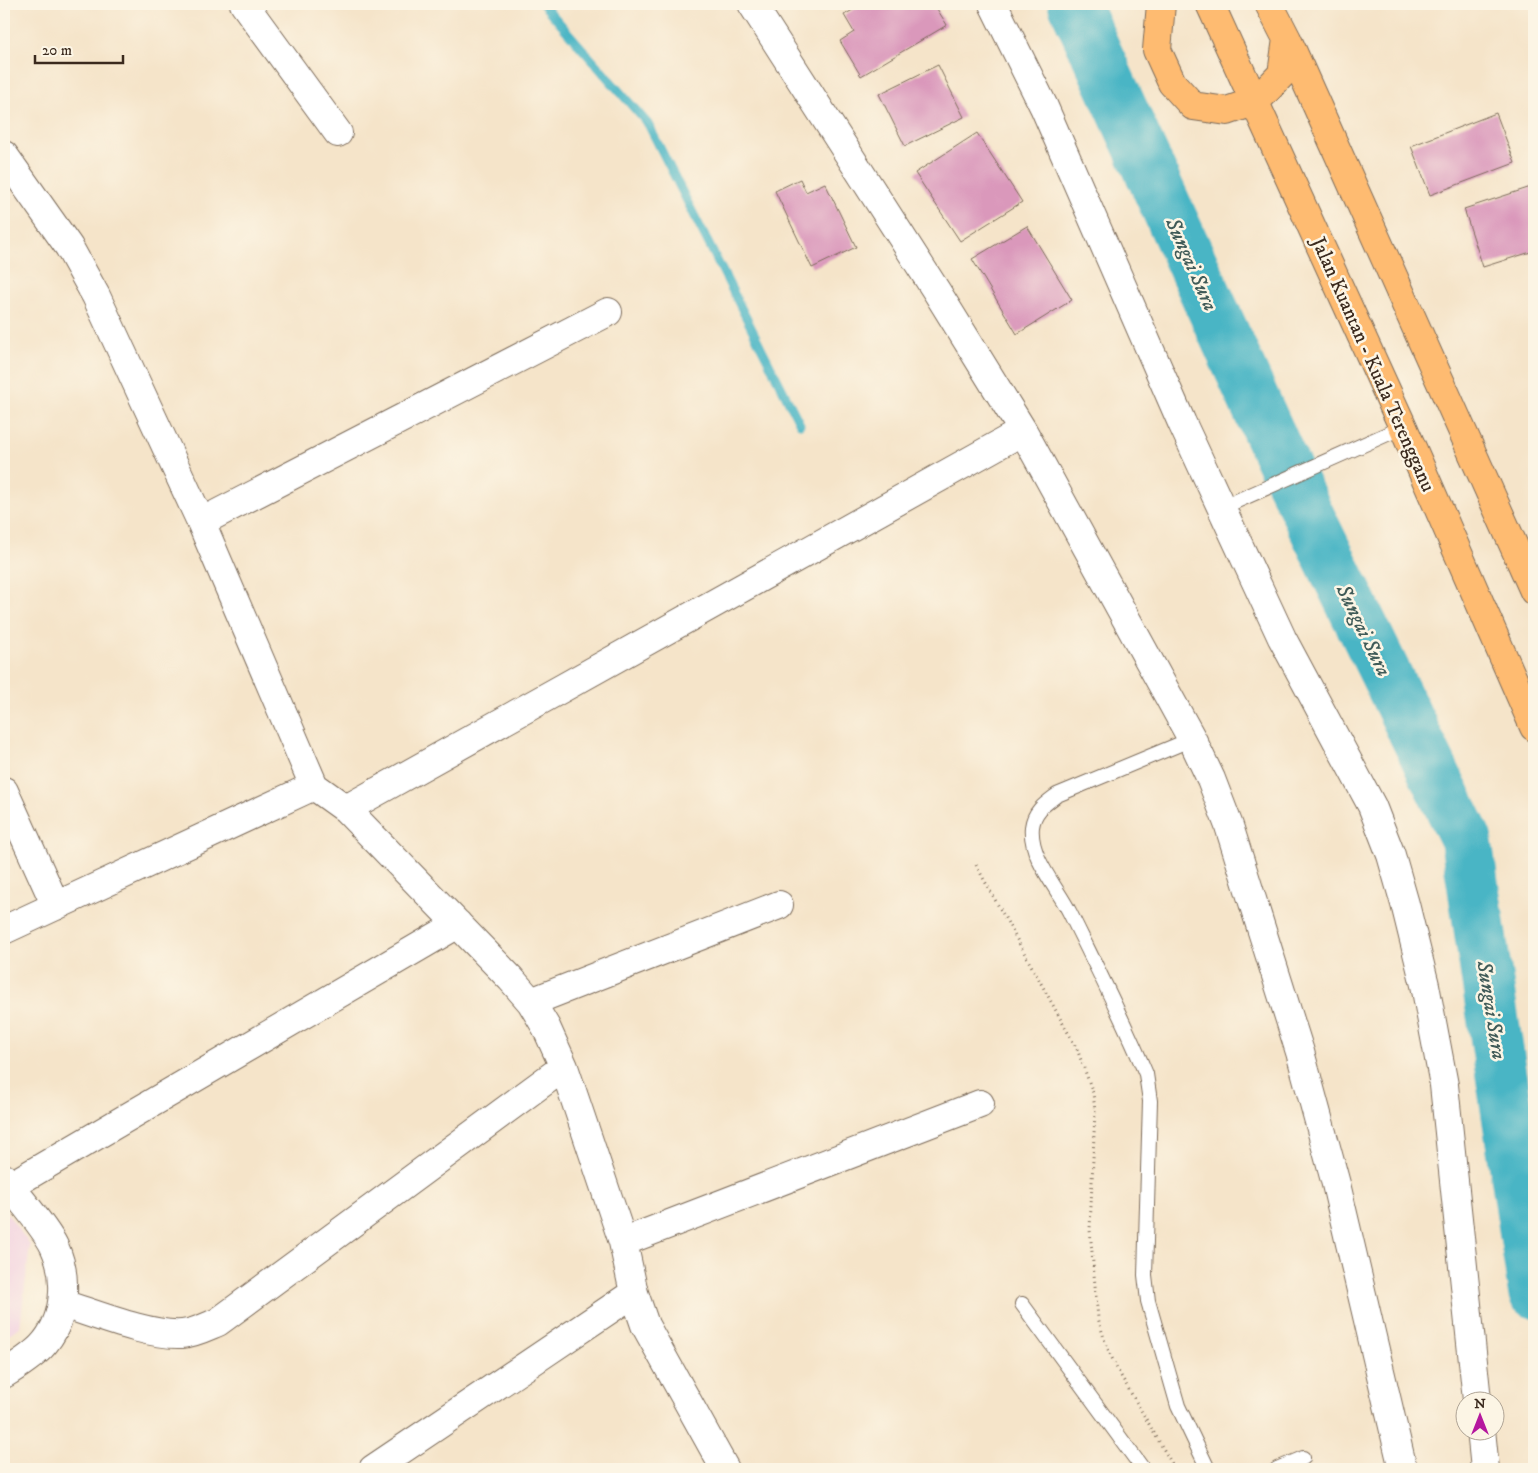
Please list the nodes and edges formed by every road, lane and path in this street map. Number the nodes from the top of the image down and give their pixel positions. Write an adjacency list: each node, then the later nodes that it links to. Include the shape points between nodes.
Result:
1 (244, 4): 9 (street)
2 (752, 4): 13 (street)
3 (993, 4): 14 (street, via 1044,107)
4 (1161, 4): 8 (highway, via 1157,50 1172,83 1193,106 1227,111)
5 (1210, 4): 8 (highway, Jalan Kuantan - Kuala Terengganu)
6 (1269, 4): 7 (highway)
7 (1287, 38): 8 (highway, via 1282,74); 16 (highway)
8 (1256, 102): 12 (highway, Jalan Kuantan - Kuala Terengganu)
9 (338, 133)
10 (4, 155): 15 (street, via 69,247 96,296)
11 (608, 312): 15 (street)
12 (1403, 427): 14 (lane); 17 (highway, Jalan Kuantan - Kuala Terengganu)
13 (1023, 431): 18 (street); 21 (street)
14 (1221, 508): 36 (street, via 1282,638 1372,806 1391,855 1405,904 1444,1085)
15 (201, 522): 19 (street)
16 (1534, 591)
17 (1534, 727)
18 (1192, 739): 43 (lane, via 1057,796 1035,815 1032,828 1041,861 1069,910 1146,1074 1150,1101 1145,1275 1148,1301 1178,1406); 45 (street, via 1229,826 1300,1052 1336,1184)
19 (314, 786): 21 (street); 24 (street)
20 (4, 791): 24 (street)
21 (346, 809): 25 (street)
22 (976, 865): 42 (path, via 1078,1049 1088,1074 1095,1111 1090,1230 1098,1318 1117,1369)
23 (779, 905): 27 (street)
24 (56, 906): 26 (street)
25 (458, 924): 27 (street); 30 (street)
26 (4, 930)
27 (531, 1002): 28 (street)
28 (564, 1068): 31 (street); 33 (street, via 218,1322 199,1331 181,1334 156,1331)
29 (980, 1104): 31 (street)
30 (7, 1182): 33 (street, via 54,1245 63,1281)
31 (623, 1242): 32 (street)
32 (634, 1293): 39 (street); 40 (street, via 646,1325)
33 (62, 1304): 35 (street, via 55,1328 41,1347)
34 (1022, 1304): 41 (lane)
35 (4, 1374)
36 (1476, 1390)
37 (1481, 1440): 46 (street)
38 (1303, 1458): 44 (lane)
39 (373, 1469)
40 (725, 1469)
41 (1143, 1469)
42 (1176, 1469)
43 (1208, 1469)
44 (1278, 1469)
45 (1403, 1469)
46 (1485, 1469)

